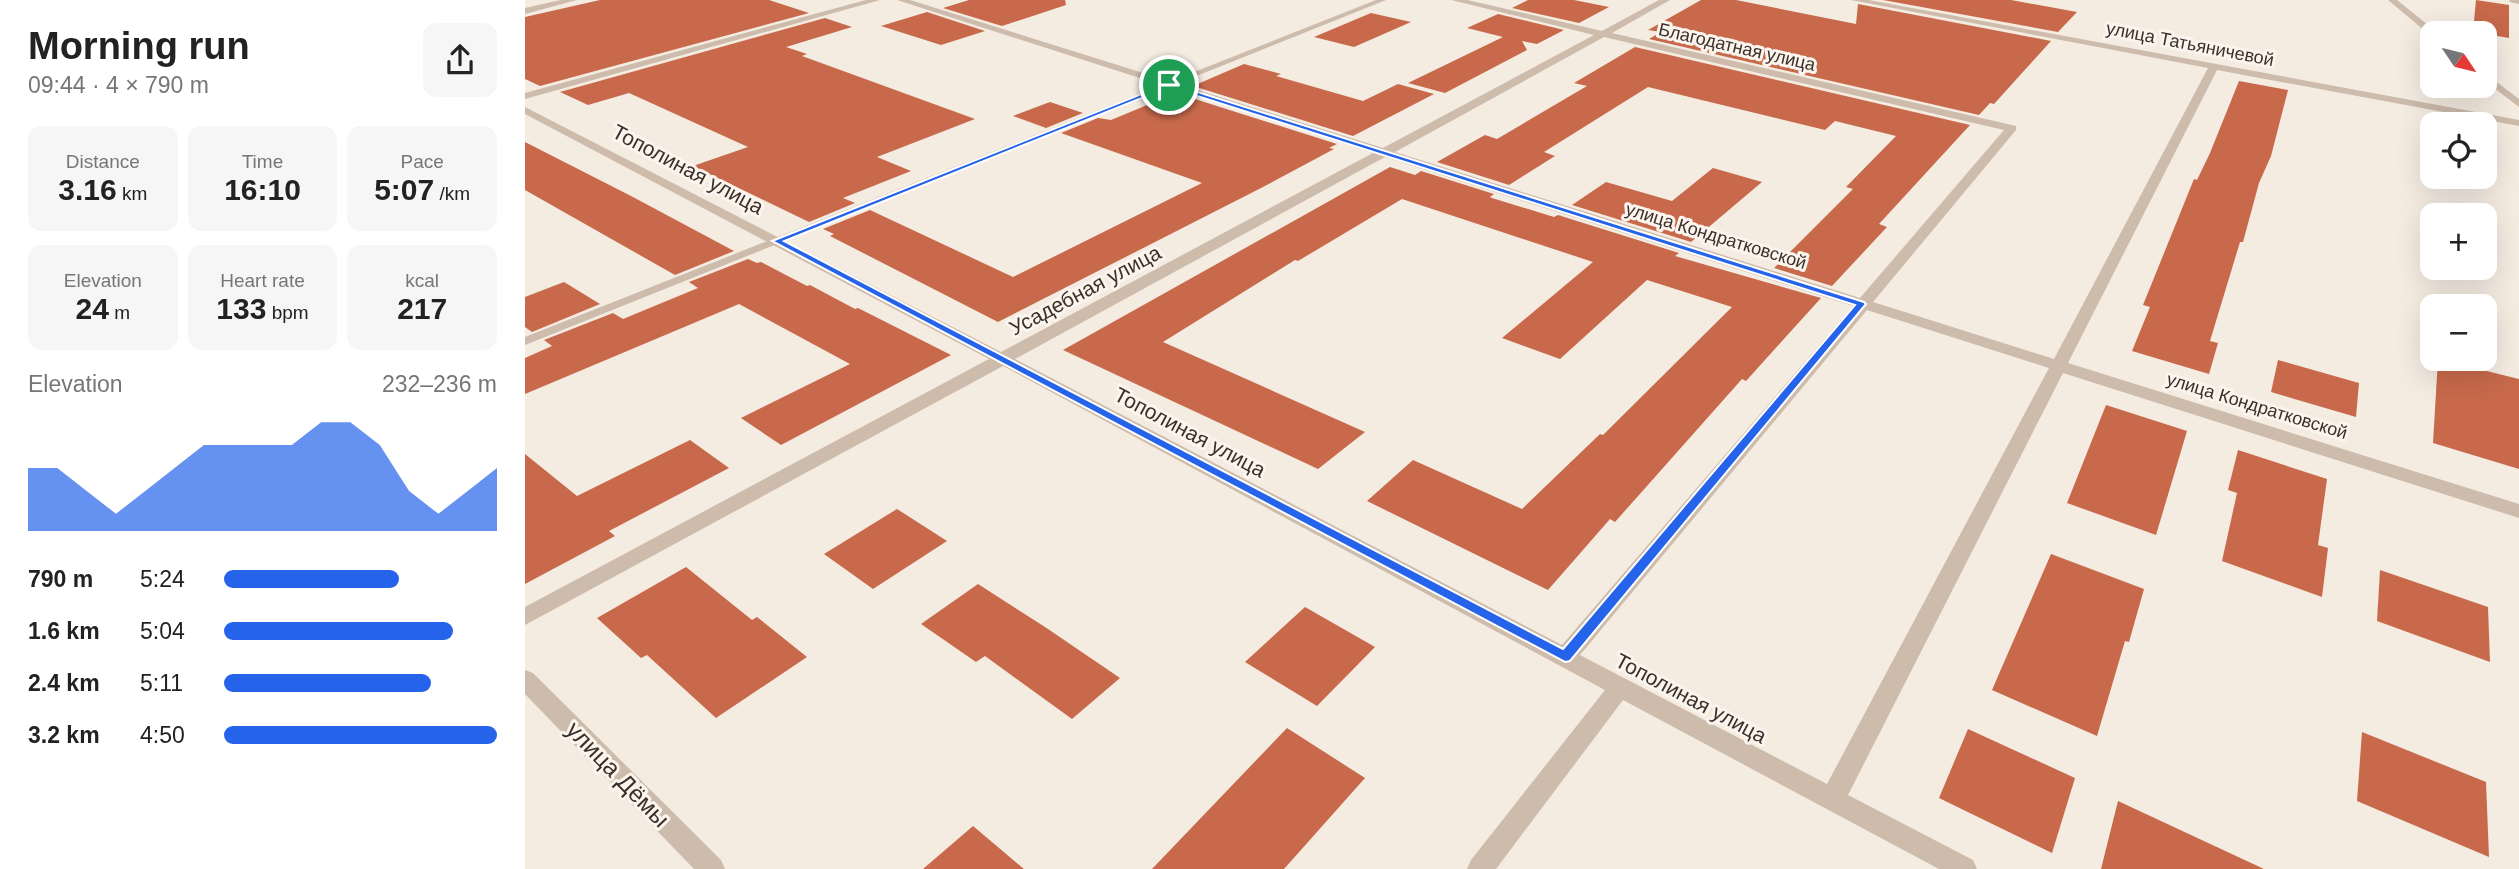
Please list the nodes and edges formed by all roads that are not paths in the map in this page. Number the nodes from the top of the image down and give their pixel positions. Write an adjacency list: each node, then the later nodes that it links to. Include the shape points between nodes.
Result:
1 (573, 0): 11 (street)
2 (876, 0): 17 (street)
3 (901, 0): 15 (street, улица Кондратковской)
4 (1382, 0): 15 (lane)
5 (1455, 0): 13 (street, Благодатная улица)
6 (1665, 0): 13 (street, Усадебная улица)
7 (1855, 0): 14 (street, улица Татьяничевой)
8 (2392, 0): 12 (street)
9 (2513, 0): 10 (street)
10 (2519, 1)
11 (525, 11)
12 (2420, 23)
13 (1602, 34): 21 (street, Усадебная улица); 23 (street, Благодатная улица, via 2012,128)
14 (2214, 67): 20 (street, улица Татьяничевой); 26 (street)
15 (1169, 85): 21 (street, улица Кондратковской); 22 (lane)
16 (2497, 86): 18 (street)
17 (525, 96)
18 (2519, 104)
19 (525, 110): 22 (street, Тополиная улица)
20 (2519, 123)
21 (1385, 153): 23 (street, улица Кондратковской); 25 (street, Усадебная улица)
22 (777, 241): 24 (lane); 25 (street, Тополиная улица)
23 (1861, 304): 26 (street, улица Кондратковской); 29 (street)
24 (525, 341)
25 (1002, 359): 28 (street, Усадебная улица); 29 (street, Тополиная улица)
26 (2058, 366): 27 (street, улица Кондратковской); 32 (street)
27 (2519, 511)
28 (525, 617)
29 (1565, 657): 31 (street, Тополиная улица)
30 (525, 679): 33 (street, улица Дёмы)
31 (1620, 687): 32 (street, Тополиная улица); 34 (street)
32 (1833, 798): 35 (street, Тополиная улица)
33 (712, 869)
34 (1480, 869)
35 (1964, 869)

